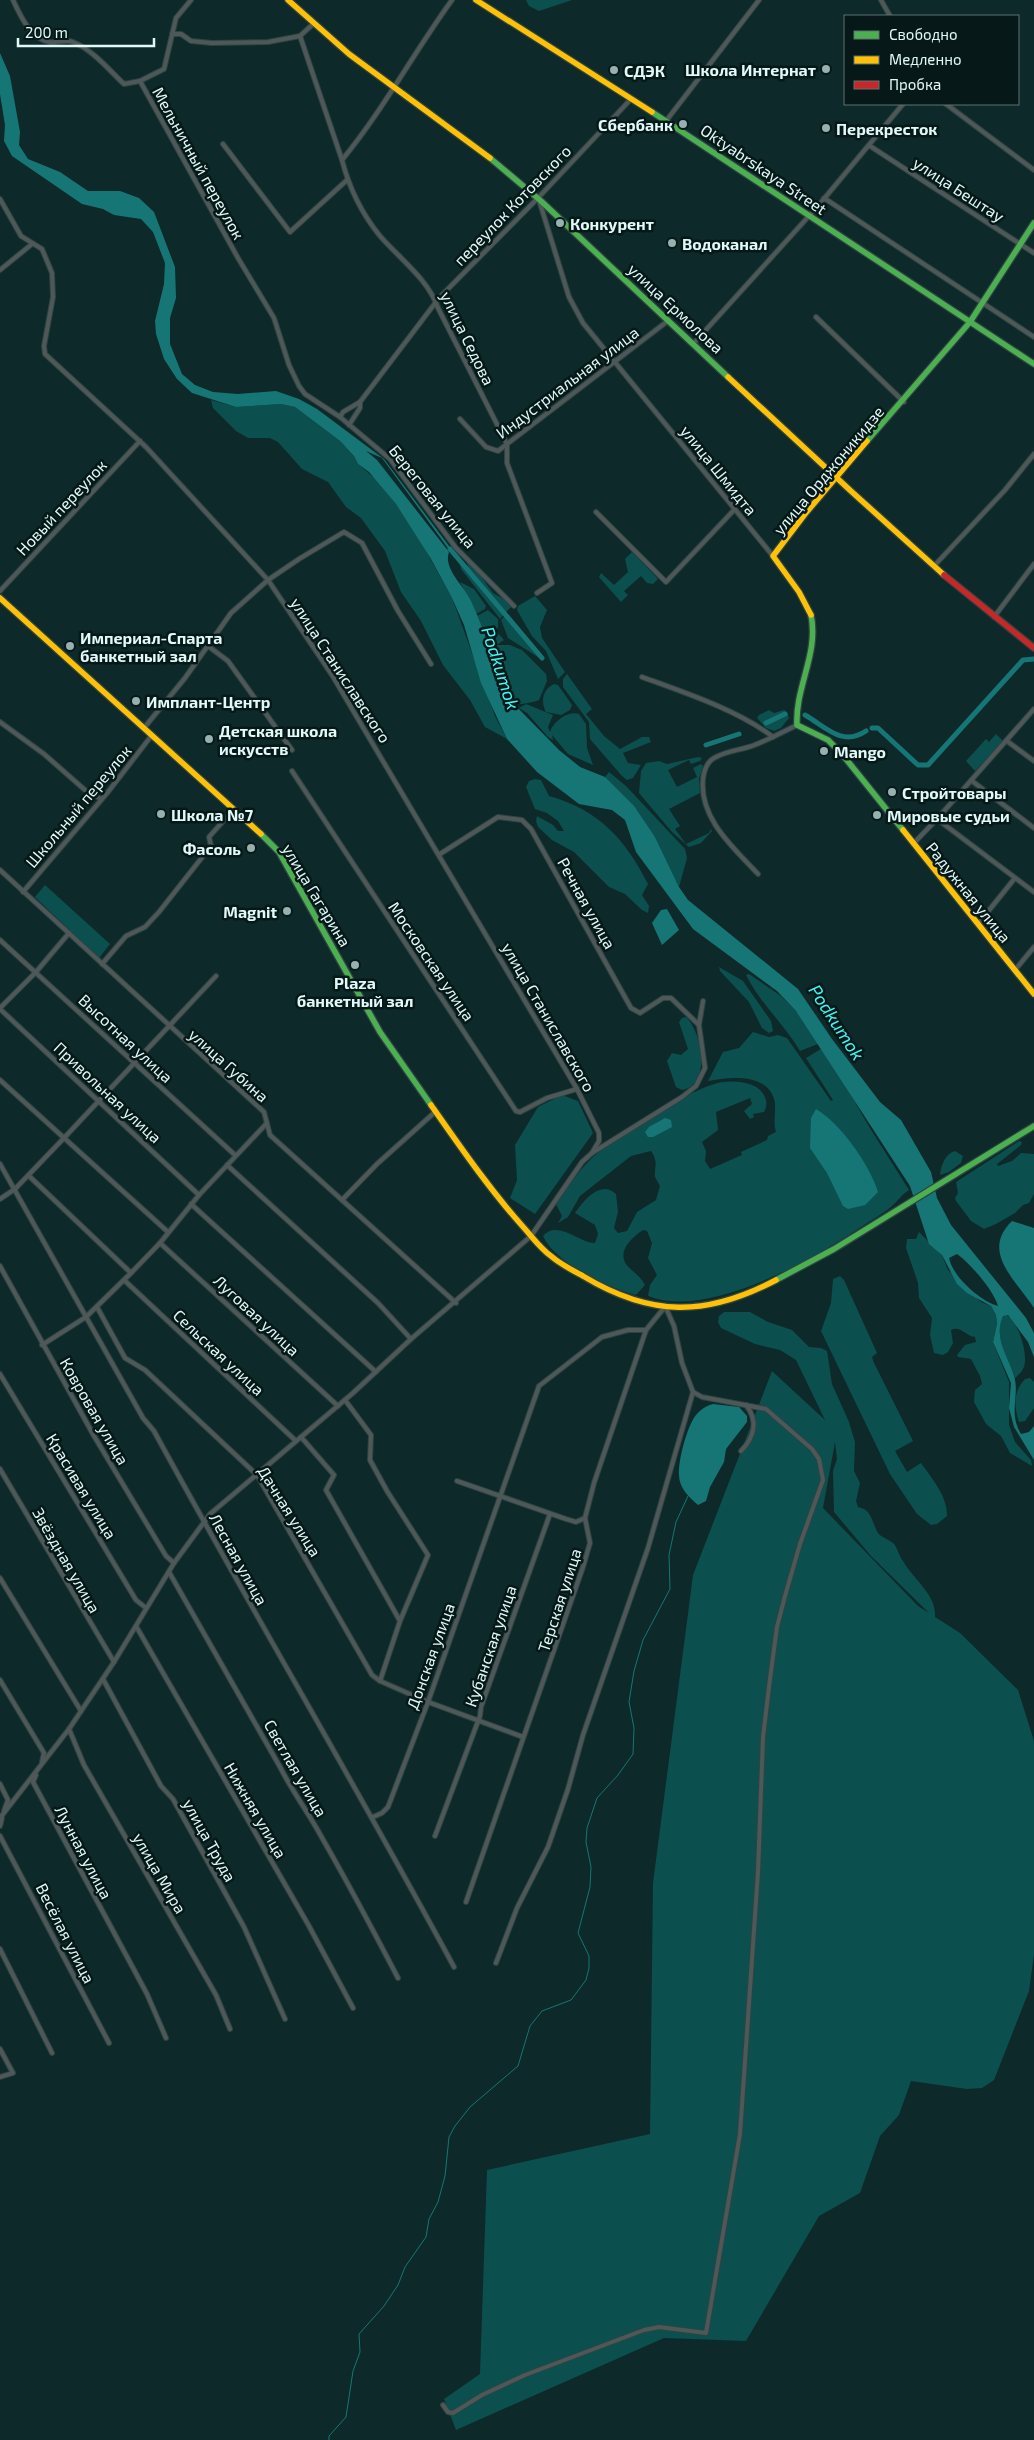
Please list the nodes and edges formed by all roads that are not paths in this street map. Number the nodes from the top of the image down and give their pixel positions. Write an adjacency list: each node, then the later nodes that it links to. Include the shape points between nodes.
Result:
1 (13, 0): 12 (street, via 36,36 49,42 72,41 124,84)
2 (190, 0): 10 (street, Мельничный переулок, via 176,18)
3 (288, 0): 9 (street, улица Ермолова)
4 (452, 0): 13 (street)
5 (476, 0): 14 (street, Oktyabrskaya Street)
6 (759, 0): 17 (street)
7 (881, 0): 8 (street)
8 (889, 15)
9 (313, 24): 11 (street); 13 (street, улица Ермолова)
10 (172, 34): 11 (street, via 181,34 191,41 212,43 268,42); 12 (street, Мельничный переулок, via 164,69)
11 (300, 36): 20 (street, улица Седова)
12 (140, 81): 31 (street, Мельничный переулок)
13 (394, 90): 20 (street); 23 (street, улица Ермолова, via 478,148)
14 (630, 99): 17 (street, Oktyabrskaya Street); 23 (street, переулок Котовского)
15 (902, 105): 19 (street)
16 (947, 105): 21 (street)
17 (666, 121): 26 (street, Oktyabrskaya Street)
18 (223, 144): 22 (street, via 290,232)
19 (870, 146): 24 (street); 29 (street, улица Бештау)
20 (342, 160): 22 (street, улица Седова)
21 (1034, 170)
22 (347, 180): 33 (street, улица Седова, via 379,234 434,294)
23 (538, 198): 33 (street, переулок Котовского); 36 (street, улица Ермолова); 40 (street, улица Шмидта, via 569,297 583,323)
24 (824, 198): 26 (street); 34 (street, Oktyabrskaya Street)
25 (0, 199): 28 (street, via 14,226)
26 (809, 216): 37 (street, Oktyabrskaya Street); 39 (street)
27 (1034, 223): 29 (street, улица Орджоникидзе)
28 (32, 244): 32 (street); 47 (street, улица Станиславского, via 42,249 52,273 53,297 45,354)
29 (1021, 245): 30 (street, улица Бештау); 34 (street, улица Орджоникидзе)
30 (1034, 253)
31 (238, 258): 44 (street, Береговая улица, via 274,318 288,365 299,386 305,394)
32 (0, 270)
33 (436, 302): 42 (street, переулок Котовского); 48 (street, улица Седова)
34 (983, 303): 37 (street, улица Орджоникидзе); 38 (street, Oktyabrskaya Street)
35 (816, 317): 43 (street, улица Орджоникидзе)
36 (669, 320): 39 (street, улица Ермолова); 40 (street, Индустриальная улица)
37 (970, 322): 41 (street, Oktyabrskaya Street); 43 (street, улица Орджоникидзе)
38 (1034, 337)
39 (694, 343): 50 (street, улица Ермолова)
40 (614, 363): 48 (street, Индустриальная улица); 51 (street, улица Шмидта)
41 (1034, 364)
42 (360, 402): 44 (street, переулок Котовского); 46 (street, переулок Котовского, via 360,408)
43 (904, 402): 50 (street, улица Орджоникидзе)
44 (340, 417): 46 (street, Береговая улица)
45 (460, 419): 48 (street, Индустриальная улица, via 491,450 498,451)
46 (349, 425): 60 (street, Береговая улица, via 390,459 456,548)
47 (140, 441): 56 (street, улица Станиславского); 57 (street, Новый переулок)
48 (507, 444): 58 (street, улица Седова, via 508,463 552,583)
49 (1034, 454): 55 (street)
50 (836, 479): 53 (street, улица Орджоникидзе); 55 (street, улица Ермолова)
51 (734, 510): 52 (street, via 666,582); 53 (street, улица Шмидта)
52 (596, 512)
53 (773, 556): 68 (street, улица Шмидта, via 806,603 813,624 811,649 796,703)
54 (1034, 564): 61 (street)
55 (934, 566): 61 (street, улица Ермолова)
56 (268, 580): 62 (street, via 231,613); 64 (street, via 344,532 354,537 362,543); 82 (street, улица Станиславского, via 332,675)
57 (0, 591)
58 (537, 593)
59 (0, 598): 69 (street, улица Гагарина)
60 (514, 606)
61 (994, 617): 63 (street, улица Ермолова)
62 (208, 646): 69 (street); 73 (street, via 228,661)
63 (1034, 648)
64 (431, 664)
65 (642, 677): 71 (street, via 709,702)
66 (1034, 709): 72 (street)
67 (0, 722): 77 (street, via 85,790)
68 (797, 725): 71 (street); 81 (street, Радужная улица, via 823,737 837,748)
69 (144, 728): 70 (street, улица Гагарина)
70 (152, 735): 77 (street, Школьный переулок); 78 (street, улица Гагарина)
71 (773, 737): 84 (street, via 715,758 708,763 703,779 705,803 712,822)
72 (1007, 741): 74 (street); 76 (street)
73 (292, 750)
74 (1034, 761)
75 (292, 770): 103 (street, Московская улица, via 516,1110 520,1112 547,1098)
76 (972, 781): 79 (street); 80 (street)
77 (101, 799): 86 (street, Школьный переулок)
78 (234, 809): 92 (street, via 209,836 211,846 159,912 145,927 126,936); 105 (street, улица Гагарина, via 278,852 363,1004)
79 (937, 819): 81 (street); 85 (street)
80 (1034, 828)
81 (912, 844): 88 (street, Радужная улица)
82 (440, 854): 99 (street, Речная улица, via 498,817 522,820 531,829 631,1008 640,1013 663,998 671,998); 103 (street, улица Станиславского)
83 (0, 870): 86 (street, улица Губина)
84 (758, 874)
85 (1015, 878): 87 (street); 88 (street)
86 (23, 892): 89 (street, улица Губина)
87 (1034, 892)
88 (978, 924): 93 (street, Радужная улица)
89 (69, 933): 92 (street, улица Губина); 94 (street)
90 (0, 940): 94 (street, Высотная улица)
91 (1034, 947): 93 (street)
92 (102, 964): 100 (street, улица Губина)
93 (1015, 970): 96 (street, Радужная улица)
94 (36, 972): 98 (street); 101 (street, Высотная улица)
95 (216, 976): 100 (street)
96 (1034, 994)
97 (703, 1002): 99 (street)
98 (0, 1009): 104 (street, Привольная улица)
99 (699, 1025): 109 (street, via 705,1068 696,1086)
100 (169, 1026): 101 (street); 106 (street, улица Губина, via 264,1112)
101 (134, 1062): 104 (street); 110 (street, Высотная улица)
102 (0, 1080): 108 (street)
103 (577, 1089): 109 (street, улица Станиславского, via 599,1133 599,1141)
104 (100, 1101): 108 (street); 115 (street, Привольная улица)
105 (434, 1112): 117 (street); 120 (street, улица Гагарина, via 495,1196)
106 (267, 1123): 110 (street); 117 (street, улица Губина, via 270,1135)
107 (1034, 1126): 127 (street, улица Гагарина, via 834,1249 770,1283 728,1300 694,1307)
108 (64, 1138): 113 (street); 119 (street)
109 (592, 1153): 120 (street, via 571,1176)
110 (235, 1155): 112 (street)
111 (0, 1164): 114 (street, Лесная улица)
112 (227, 1165): 115 (street); 130 (street, via 378,1303)
113 (29, 1176): 114 (street); 123 (street)
114 (14, 1190): 116 (street); 128 (street, Лесная улица)
115 (199, 1195): 118 (street)
116 (0, 1199)
117 (342, 1200): 125 (street, улица Губина)
118 (191, 1204): 119 (street); 132 (street)
119 (168, 1232): 121 (street)
120 (531, 1236): 125 (street); 127 (street, улица Гагарина, via 550,1256 608,1291 639,1304)
121 (160, 1243): 123 (street); 137 (street, Луговая улица)
122 (0, 1266): 131 (street, Ковровая улица)
123 (131, 1273): 124 (street)
124 (124, 1280): 126 (street); 139 (street, Сельская улица)
125 (456, 1303): 130 (street)
126 (97, 1307): 128 (street); 142 (street, Дачная улица, via 125,1358 145,1370)
127 (665, 1308): 129 (street, Терская улица); 134 (street, via 674,1326 682,1363)
128 (86, 1317): 131 (street); 147 (street, Лесная улица)
129 (646, 1330): 144 (street, via 628,1330 602,1337 539,1386); 146 (street, Терская улица)
130 (411, 1339): 132 (street)
131 (42, 1345): 148 (street, Ковровая улица, via 166,1556)
132 (376, 1372): 135 (street)
133 (0, 1374): 151 (street, Красивая улица, via 136,1600)
134 (693, 1392): 136 (street, via 702,1397); 172 (street, via 648,1548 548,1847)
135 (345, 1400): 137 (street); 152 (street, via 371,1435 370,1460 428,1555)
136 (745, 1404): 140 (street, via 751,1411 754,1430 750,1442); 183 (street, via 766,1409 812,1449 819,1459 823,1480 784,1600 770,1679 763,1736 758,1872 740,2134 706,2333 659,2327 644,2330 525,2374 454,2413 448,2412)
137 (338, 1406): 138 (street)
138 (301, 1438): 139 (street); 152 (street, via 334,1475 326,1490)
139 (296, 1441): 142 (street)
140 (741, 1451)
141 (0, 1469): 154 (street, Звёздная улица)
142 (257, 1475): 147 (street); 157 (street, Дачная улица, via 372,1675)
143 (457, 1481): 144 (street)
144 (501, 1495): 145 (street); 158 (street, Донская улица)
145 (550, 1514): 146 (street, via 576,1522); 160 (street, Кубанская улица)
146 (585, 1518): 162 (street, Терская улица, via 590,1544 562,1633)
147 (204, 1522): 148 (street); 166 (street, Лесная улица)
148 (174, 1563): 149 (street)
149 (169, 1572): 151 (street); 174 (street, Светлая улица, via 290,1788 344,1875)
150 (0, 1578): 159 (street)
151 (146, 1608): 153 (street)
152 (400, 1620): 157 (street)
153 (136, 1626): 154 (street); 175 (street, Нижняя улица)
154 (114, 1662): 155 (street)
155 (103, 1679): 159 (street); 176 (street, улица Труда, via 244,1928)
156 (0, 1680): 163 (street, Лунная улица, via 44,1753)
157 (380, 1681): 158 (street)
158 (428, 1702): 160 (street); 166 (street, Донская улица, via 388,1807)
159 (81, 1711): 161 (street)
160 (476, 1720): 162 (street); 169 (street, Кубанская улица)
161 (69, 1729): 163 (street); 177 (street, улица Мира, via 84,1765 216,1995)
162 (523, 1736): 170 (street, Терская улица)
163 (39, 1770): 165 (street); 178 (street, Лунная улица, via 33,1782 147,1994)
164 (0, 1784): 165 (street, via 8,1800)
165 (1, 1817): 167 (street)
166 (373, 1817): 173 (street, Лесная улица)
167 (0, 1826)
168 (0, 1836): 179 (street, Весёлая улица)
169 (435, 1836)
170 (466, 1902)
171 (0, 1948): 181 (street)
172 (496, 1963)
173 (454, 1967)
174 (398, 1978)
175 (353, 2008)
176 (284, 2019)
177 (230, 2029)
178 (166, 2038)
179 (109, 2042)
180 (0, 2049): 182 (street, via 13,2073)
181 (52, 2053)
182 (0, 2077)
183 (443, 2405)

